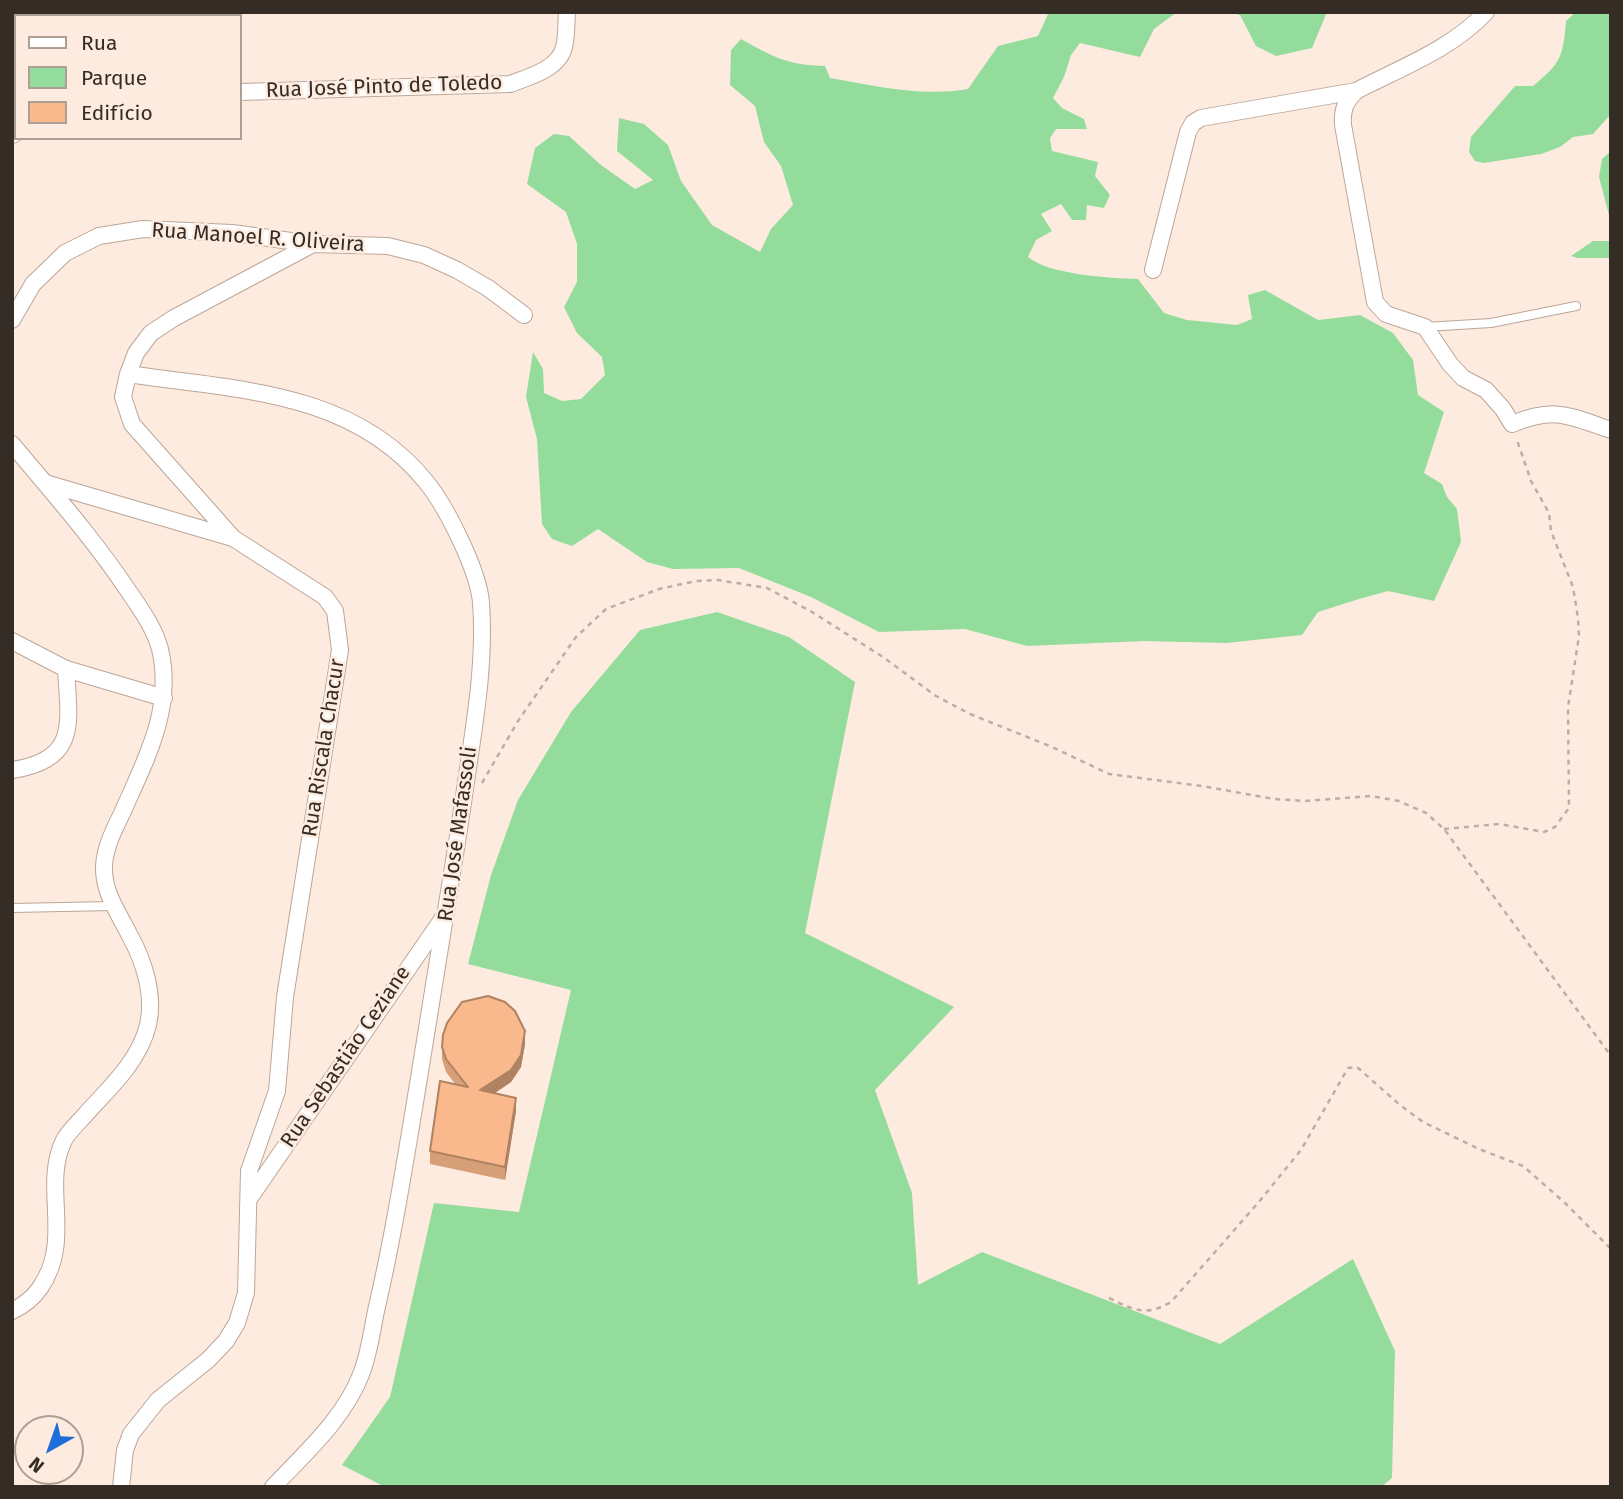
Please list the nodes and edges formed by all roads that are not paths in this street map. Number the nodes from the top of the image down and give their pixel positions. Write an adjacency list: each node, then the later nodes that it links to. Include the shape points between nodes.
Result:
1 (567, 12): 4 (street, Rua José Pinto de Toledo, via 564,49 555,62 510,84)
2 (1486, 12): 3 (street, via 1449,43)
3 (1356, 91): 6 (street, via 1193,123); 10 (street, via 1342,112 1343,125 1375,302 1386,314)
4 (242, 92)
5 (313, 244): 8 (street, Rua Manoel R. Oliveira, via 388,246 424,255 488,288); 9 (street, Rua Manoel R. Oliveira, via 232,233 143,229 99,236 65,253 33,284); 11 (street, via 151,333)
6 (1153, 270)
7 (1576, 306): 10 (lane, via 1491,323)
8 (524, 315)
9 (12, 320)
10 (1425, 327): 12 (street, via 1450,364 1463,378 1486,390 1512,424 1550,412)
11 (128, 374): 15 (street, via 122,397 132,424); 22 (street, Rua José Mafassoli, via 290,398 348,419 396,451 428,484 466,550 480,597 483,643)
12 (1611, 430)
13 (12, 444): 14 (street)
14 (45, 483): 15 (street, Rua Riscala Chacur); 18 (street, via 149,622 160,650)
15 (233, 538): 23 (street, Rua Riscala Chacur, via 325,597 335,611 340,650 285,997 277,1091 249,1171)
16 (12, 641): 17 (street)
17 (66, 669): 18 (street); 19 (street, via 68,731 61,745 37,766)
18 (164, 698): 20 (street, via 155,740 108,845 104,866)
19 (12, 770)
20 (113, 905): 21 (lane); 24 (street, via 147,978 148,1025 129,1066 65,1137 56,1175 56,1254 49,1275 34,1296)
21 (12, 908)
22 (446, 913): 23 (street, Rua Sebastião Ceziane); 26 (street, Rua José Mafassoli, via 387,1265 362,1372 345,1406)
23 (247, 1201): 25 (street, Rua Riscala Chacur, via 246,1293 237,1323 208,1360 142,1418 125,1450)
24 (12, 1311)
25 (121, 1487)
26 (273, 1487)

